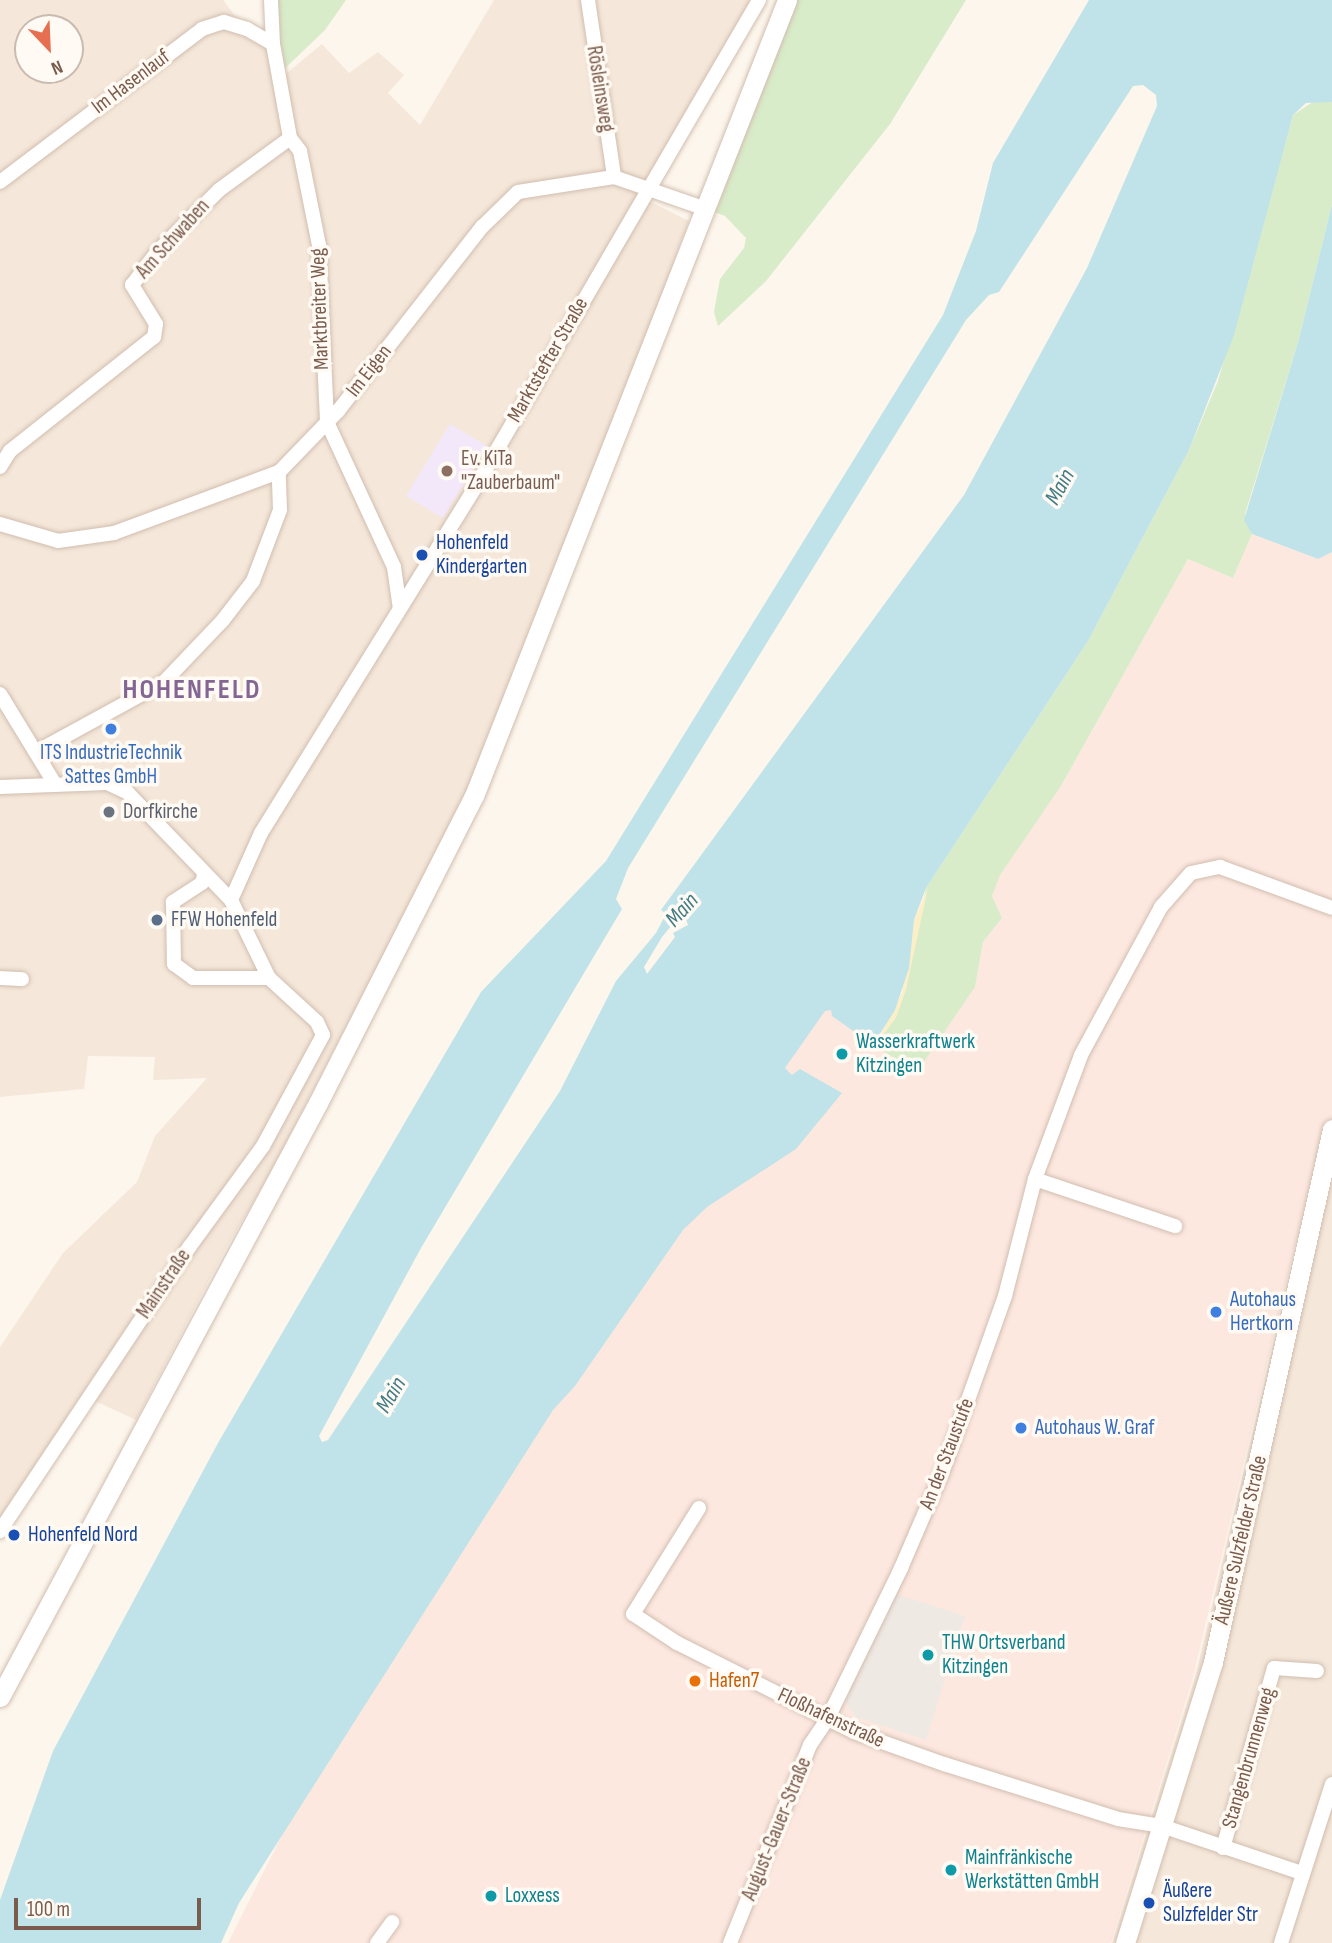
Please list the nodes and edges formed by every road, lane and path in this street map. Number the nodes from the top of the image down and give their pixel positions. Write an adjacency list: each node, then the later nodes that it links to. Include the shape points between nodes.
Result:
1 (271, 0): 5 (street, Marktbreiter Weg)
2 (589, 0): 7 (street, Rösleinsweg)
3 (759, 0): 9 (street, Marktstefter Straße)
4 (787, 0): 10 (main road)
5 (273, 44): 6 (street, Marktbreiter Weg); 8 (street, Im Hasenlauf, via 247,29 223,23 202,30)
6 (290, 138): 11 (street, Marktbreiter Weg, via 300,151 306,172 318,245); 12 (street, Am Schwaben, via 219,190 158,251 132,285 156,324 154,338 10,451)
7 (614, 177): 9 (street); 11 (street, Im Eigen, via 518,192 482,227)
8 (0, 182)
9 (646, 191): 10 (street); 15 (street, Marktstefter Straße)
10 (706, 209): 32 (main road, via 474,796 318,1102)
11 (327, 422): 13 (street, Im Eigen); 15 (street, Marktbreiter Weg, via 394,567)
12 (0, 467)
13 (279, 471): 14 (street, Im Eigen, via 114,533 58,541); 17 (street, via 280,510 253,581 223,620 164,682)
14 (0, 524)
15 (400, 609): 21 (street, Marktstefter Straße, via 261,833)
16 (0, 694): 17 (street)
17 (38, 751): 18 (street)
18 (55, 784): 19 (street); 20 (street, via 107,783 128,793)
19 (0, 788)
20 (204, 875): 21 (street); 24 (street, via 202,883 173,902 174,964 193,978)
21 (231, 900): 24 (street)
22 (1332, 908): 27 (street, An der Staustufe, via 1220,867 1199,869 1182,880 1161,907 1081,1055)
23 (0, 978): 25 (street)
24 (268, 978): 30 (street, Mainstraße, via 317,1022 324,1035 263,1146 190,1246)
25 (22, 979)
26 (1332, 1129): 35 (main road, Äußere Sulzfelder Straße, via 1213,1662)
27 (1035, 1179): 28 (street); 33 (street, An der Staustufe, via 1005,1296 942,1473)
28 (1175, 1226)
29 (699, 1508): 33 (street, Floßhafenstraße, via 633,1614 677,1643)
30 (0, 1531)
31 (1317, 1671): 36 (street, Stangenbrunnenweg, via 1274,1668)
32 (0, 1696)
33 (828, 1718): 35 (street, Floßhafenstraße, via 944,1764 1118,1819); 40 (street, August-Gauer-Straße, via 810,1745)
34 (1332, 1784): 37 (street)
35 (1162, 1826): 36 (street, Stangenbrunnenweg); 41 (main road, Äußere Sulzfelder Straße)
36 (1223, 1848): 37 (street, Stangenbrunnenweg)
37 (1302, 1873): 42 (street)
38 (392, 1922): 39 (street)
39 (377, 1943)
40 (730, 1943)
41 (1125, 1943)
42 (1281, 1943)

